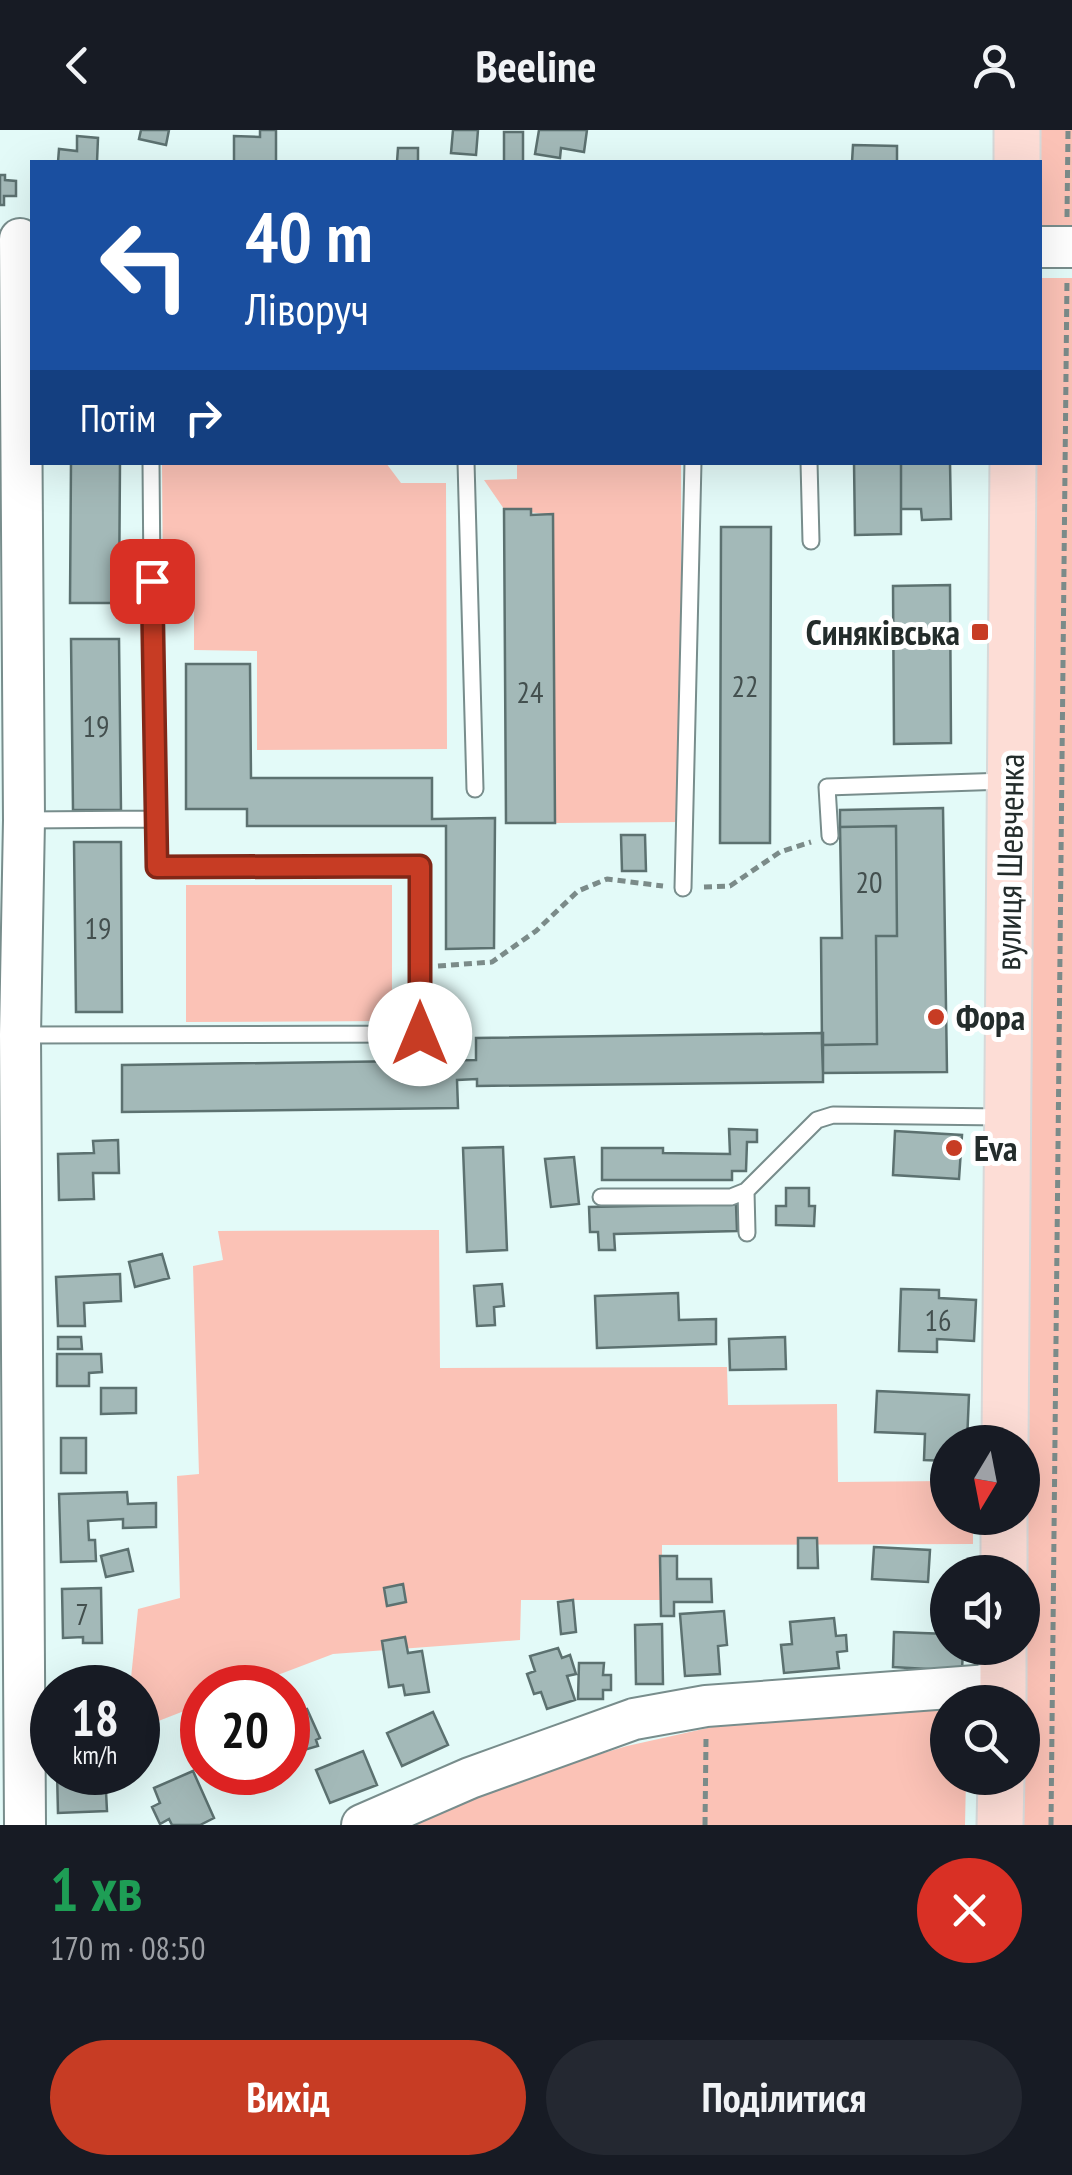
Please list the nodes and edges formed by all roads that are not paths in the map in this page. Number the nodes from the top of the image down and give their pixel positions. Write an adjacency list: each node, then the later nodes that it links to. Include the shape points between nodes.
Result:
1 (1017, 130): 2 (main road)
2 (1017, 160)
3 (18, 239): 4 (street)
4 (27, 421): 14 (street)
5 (151, 465): 13 (lane)
6 (466, 465): 12 (lane)
7 (693, 465): 16 (lane)
8 (810, 465): 10 (lane)
9 (1014, 465): 11 (main road, вулиця Шевченка)
10 (811, 541)
11 (1010, 781): 15 (lane, via 827,788); 18 (main road, вулиця Шевченка)
12 (475, 789)
13 (154, 819): 14 (lane); 17 (lane, via 157,867 420,866 420,1034)
14 (24, 820): 17 (street)
15 (830, 836)
16 (683, 888)
17 (20, 1035): 23 (street)
18 (1007, 1117): 19 (lane, via 818,1120); 22 (main road, вулиця Шевченка)
19 (746, 1191): 20 (lane, via 731,1197); 21 (lane)
20 (601, 1198)
21 (747, 1233)
22 (1005, 1425)
23 (12, 1460): 26 (street)
24 (1003, 1678): 27 (street, via 634,1719)
25 (1001, 1795): 28 (main road)
26 (25, 1825)
27 (362, 1825)
28 (1000, 1825)

